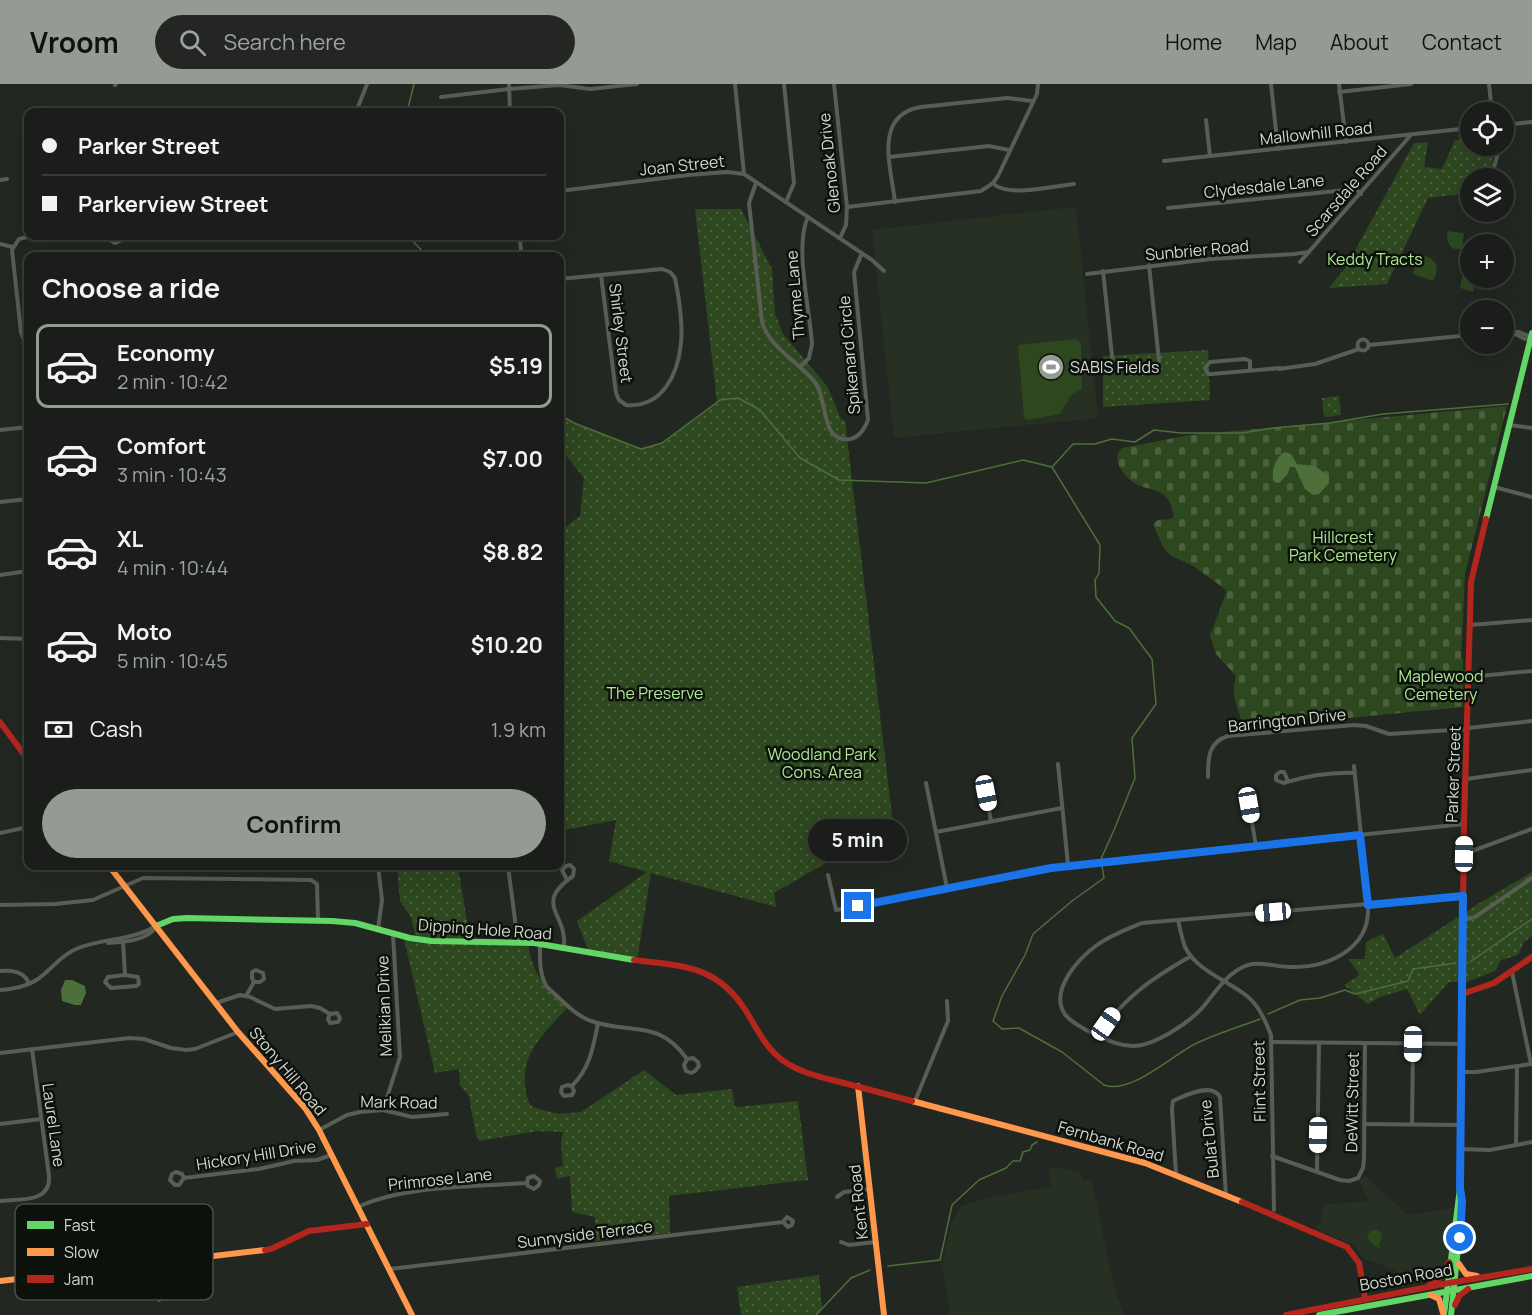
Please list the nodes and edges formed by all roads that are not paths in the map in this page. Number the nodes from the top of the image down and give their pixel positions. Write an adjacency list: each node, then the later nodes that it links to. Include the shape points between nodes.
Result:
1 (367, 84): 16 (street)
2 (637, 84): 11 (street, via 590,89)
3 (735, 84): 29 (street)
4 (784, 84): 37 (street, via 794,183)
5 (834, 84): 39 (street, Glenoak Drive)
6 (1038, 84): 14 (street)
7 (1271, 84): 24 (street)
8 (1339, 84): 12 (street)
9 (1411, 84): 12 (street)
10 (1489, 84): 15 (street)
11 (509, 86): 13 (street); 17 (street)
12 (1340, 92): 23 (street)
13 (441, 98)
14 (1032, 101): 25 (street); 27 (street, via 1007,98 909,109 892,124)
15 (1491, 102)
16 (358, 108)
17 (510, 108)
18 (1206, 120): 26 (street)
19 (1532, 122): 20 (street)
20 (1514, 123)
21 (1460, 129): 22 (street, Mallowhill Road)
22 (1411, 135): 23 (street, Mallowhill Road); 36 (street, Scarsdale Road)
23 (1346, 141): 24 (street, Mallowhill Road)
24 (1278, 149): 26 (street, Mallowhill Road)
25 (1009, 150): 27 (street, via 989,146); 33 (street)
26 (1210, 156): 28 (street, Mallowhill Road)
27 (890, 157): 38 (street)
28 (1164, 161)
29 (744, 174): 32 (street, Joan Street); 35 (street, Joan Street, via 688,175)
30 (7, 179): 31 (street)
31 (0, 180)
32 (756, 183): 37 (street, Joan Street); 63 (street, Spikenard Circle, via 749,203 762,322 772,341)
33 (993, 183): 34 (street, via 1006,191); 38 (street, via 973,194)
34 (1074, 184)
35 (564, 190)
36 (1361, 194): 40 (street, Clydesdale Lane, via 1356,189); 46 (street, Scarsdale Road)
37 (786, 202): 41 (street, Joan Street)
38 (894, 202): 39 (street)
39 (847, 207): 43 (street, Glenoak Drive)
40 (1168, 208)
41 (808, 217): 43 (street, Joan Street); 63 (street, Thyme Lane, via 802,234 812,344 809,358)
42 (24, 238): 45 (street)
43 (840, 238): 47 (street, Joan Street)
44 (0, 244): 45 (street)
45 (13, 247): 58 (street)
46 (1309, 252): 48 (street, Scarsdale Road); 49 (street, Sunbrier Road)
47 (862, 253): 50 (street, Joan Street); 63 (street, Spikenard Circle, via 854,272 868,420 858,435 844,439 832,433 818,387)
48 (1300, 262)
49 (1149, 265): 51 (street, Sunbrier Road); 61 (street)
50 (884, 271)
51 (1103, 271): 52 (street, Sunbrier Road); 62 (street)
52 (1087, 274)
53 (601, 275): 53 (street, Shirley Street, via 662,269 675,278 680,352 664,391 656,400 626,405 619,400); 54 (street, Shirley Street)
54 (564, 279)
55 (1514, 334): 56 (street, via 1525,339)
56 (1532, 335): 65 (main road, Parker Street)
57 (1460, 336): 59 (street)
58 (24, 340)
59 (1369, 345): 60 (street, via 1366,350); 60 (street, via 1360,340)
60 (1359, 349): 64 (street, via 1316,364)
61 (1159, 361)
62 (1113, 365)
63 (800, 368)
64 (1250, 371): 64 (street, via 1212,375 1205,368 1210,362 1243,359 1250,361)
65 (1510, 424): 67 (street); 69 (main road, Parker Street)
66 (24, 427): 68 (street)
67 (1532, 428)
68 (0, 430)
69 (1494, 487): 70 (street); 76 (main road, Parker Street, via 1471,582)
70 (1532, 497)
71 (24, 499): 72 (street)
72 (0, 502)
73 (24, 572): 74 (street)
74 (0, 575)
75 (1532, 620): 76 (street)
76 (1470, 625): 80 (main road, Parker Street)
77 (0, 638): 78 (street)
78 (24, 639)
79 (1532, 671): 80 (street)
80 (1469, 677): 83 (main road, Parker Street)
81 (0, 722): 84 (main road)
82 (1532, 722): 83 (street, Barrington Drive)
83 (1468, 728): 89 (street, Barrington Drive, via 1389,734 1354,725 1228,736 1211,749); 90 (main road, Parker Street)
84 (24, 754)
85 (1058, 764): 95 (street)
86 (1354, 766): 88 (street)
87 (1532, 770): 90 (street)
88 (1354, 773): 91 (street, via 1321,773); 102 (street)
89 (1208, 777)
90 (1466, 779): 97 (main road, Parker Street)
91 (1288, 781)
92 (926, 783): 100 (street)
93 (986, 793): 96 (street)
94 (1249, 805): 103 (street)
95 (1062, 808): 96 (street); 105 (street)
96 (991, 821): 100 (street)
97 (1464, 824): 102 (street); 104 (main road, Parker Street)
98 (24, 828): 101 (street)
99 (1532, 830): 104 (street)
100 (936, 832): 113 (street)
101 (0, 833)
102 (1360, 835): 103 (street); 116 (street)
103 (1256, 846): 105 (street)
104 (1464, 854): 114 (main road, Parker Street)
105 (1068, 866): 113 (street)
106 (112, 870): 112 (main road, Stony Hill Road)
107 (378, 870): 121 (street, via 382,900)
108 (509, 870): 124 (street)
109 (828, 875): 113 (street, via 836,910)
110 (1532, 878): 119 (street)
111 (567, 880): 127 (street, via 555,891 553,901 564,934)
112 (124, 886): 115 (street, via 82,902); 117 (street, via 143,878 311,880 317,884); 120 (main road, Stony Hill Road)
113 (946, 888)
114 (1463, 896): 116 (street); 119 (main road, Parker Street)
115 (0, 905)
116 (1368, 905): 118 (street); 133 (street, via 1363,934 1339,957 1307,967 1252,964)
117 (318, 920): 120 (main road, Dipping Hole Road, via 187,918); 121 (main road, Dipping Hole Road)
118 (1178, 920): 128 (street); 144 (street, via 1142,923 1120,932 1090,950 1069,975 1061,998 1065,1014)
119 (1463, 920): 137 (main road, Parker Street)
120 (156, 926): 123 (street, via 149,935); 125 (street); 140 (main road, Stony Hill Road)
121 (378, 929): 122 (main road, Dipping Hole Road)
122 (393, 934): 124 (main road, Dipping Hole Road, via 443,942); 160 (street, Melikian Drive, via 400,1057)
123 (123, 942): 125 (street); 132 (street)
124 (518, 942): 126 (main road, Dipping Hole Road)
125 (101, 943): 135 (street, via 67,953)
126 (540, 945): 127 (main road, Dipping Hole Road); 142 (street, via 541,974 547,987 579,1015)
127 (564, 948): 155 (main road, Dipping Hole Road, via 701,970 731,991 776,1055)
128 (1191, 956): 133 (street, Flint Street); 144 (street, via 1133,994)
129 (1532, 957): 131 (main road)
130 (0, 971): 135 (street, via 21,974)
131 (1512, 972): 137 (main road); 153 (street)
132 (125, 975): 132 (street, via 108,977 105,982 111,988 139,984 138,977)
133 (1224, 981): 144 (street, via 1202,1009 1149,1044 1121,1046); 145 (street, Flint Street, via 1254,1003)
134 (254, 982): 138 (street)
135 (29, 984): 136 (street)
136 (0, 990)
137 (1462, 994): 149 (main road, Parker Street)
138 (246, 996): 140 (street); 141 (street, via 275,1009 313,1006)
139 (947, 1000): 159 (street, via 948,1021)
140 (216, 1003): 143 (main road, Stony Hill Road)
141 (330, 1014)
142 (598, 1023): 152 (street, via 659,1034 674,1043); 157 (street, via 588,1064)
143 (238, 1032): 150 (street, via 186,1050 129,1038); 167 (main road, Stony Hill Road, via 305,1108)
144 (1098, 1035)
145 (1273, 1042): 146 (street); 172 (street, Flint Street)
146 (1319, 1043): 147 (street); 173 (street)
147 (1365, 1043): 148 (street); 164 (street, DeWitt Street)
148 (1413, 1044): 149 (street); 165 (street)
149 (1461, 1044): 156 (main road, Parker Street)
150 (32, 1049): 151 (street); 162 (street, Laurel Lane)
151 (0, 1053)
152 (687, 1059)
153 (1532, 1064): 154 (street)
154 (1517, 1067): 156 (street); 169 (street)
155 (804, 1071): 158 (main road, Fernbank Road)
156 (1461, 1072): 166 (main road, Parker Street)
157 (572, 1086)
158 (858, 1086): 159 (main road, Fernbank Road); 177 (main road, Kent Road)
159 (915, 1101): 174 (main road, Fernbank Road, via 1145,1163)
160 (383, 1110): 161 (street, Mark Road, via 412,1117); 167 (street, Mark Road, via 353,1113)
161 (447, 1114)
162 (41, 1119): 163 (street); 180 (street, Laurel Lane, via 49,1176 47,1190 39,1196)
163 (0, 1124)
164 (1364, 1124): 165 (street); 173 (street, DeWitt Street, via 1363,1168 1358,1178 1345,1181)
165 (1412, 1124): 166 (street)
166 (1461, 1125): 170 (main road, Parker Street)
167 (319, 1130): 171 (main road, Stony Hill Road)
168 (1532, 1142): 169 (street)
169 (1516, 1145): 170 (street, via 1490,1150)
170 (1460, 1149): 187 (main road, Parker Street, via 1462,1214)
171 (332, 1155): 175 (street, Hickory Hill Drive); 181 (main road, Stony Hill Road)
172 (1272, 1156): 173 (street, DeWitt Street); 182 (street, Flint Street)
173 (1317, 1172)
174 (1176, 1175): 178 (main road, Fernbank Road); 178 (street, Bulat Drive, via 1173,1101 1213,1090 1220,1097)
175 (184, 1178)
176 (527, 1182): 181 (street, Primrose Lane, via 391,1194)
177 (870, 1189): 179 (street, via 844,1192); 186 (main road, Kent Road)
178 (1226, 1196): 200 (main road, Fernbank Road, via 1347,1247 1359,1263)
179 (837, 1197)
180 (0, 1201)
181 (358, 1206): 184 (main road, Stony Hill Road)
182 (1275, 1210)
183 (783, 1222): 189 (street, Sunnyside Terrace)
184 (367, 1224): 188 (main road, via 309,1231 272,1249); 189 (main road, Stony Hill Road)
185 (841, 1242): 186 (street)
186 (876, 1242): 202 (main road, Kent Road)
187 (1455, 1254): 191 (main road, via 1466,1274); 195 (main road, Parker Street); 197 (main road, via 1443,1276)
188 (213, 1256)
189 (390, 1269): 201 (main road, Stony Hill Road)
190 (1532, 1269): 191 (main road, Boston Road)
191 (1493, 1276): 195 (main road, Boston Road)
192 (1532, 1276): 196 (main road, Boston Road)
193 (15, 1279): 194 (main road)
194 (0, 1281)
195 (1452, 1282): 197 (main road, Boston Road); 198 (main road, Parker Street)
196 (1477, 1286): 198 (main road, Boston Road); 206 (main road, via 1460,1295)
197 (1418, 1288): 200 (main road, Boston Road)
198 (1451, 1290): 199 (main road, Boston Road); 205 (main road, Parker Street); 206 (main road, Parker Street)
199 (1426, 1295): 204 (main road, Boston Road); 205 (main road, via 1439,1299)
200 (1365, 1298): 203 (main road, Boston Road)
201 (412, 1315)
202 (884, 1315)
203 (1286, 1315)
204 (1319, 1315)
205 (1444, 1315)
206 (1452, 1315)

